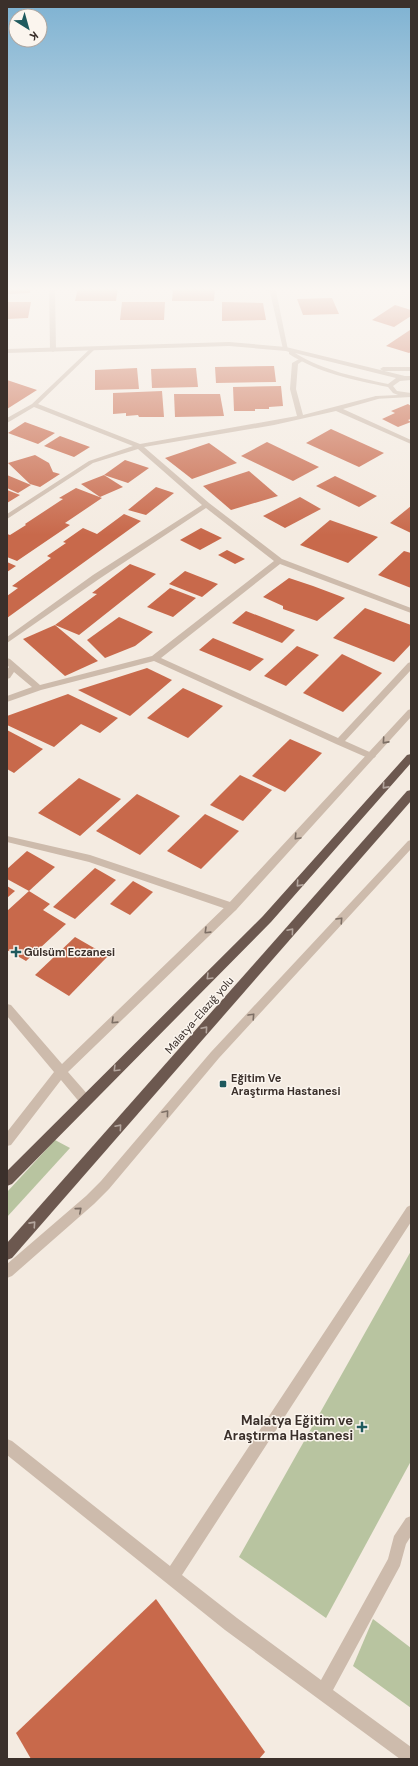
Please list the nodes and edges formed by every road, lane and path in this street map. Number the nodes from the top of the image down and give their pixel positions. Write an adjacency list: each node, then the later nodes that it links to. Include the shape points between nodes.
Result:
1 (70, 370): 9 (street)
2 (294, 370): 11 (street, via 293,389)
3 (327, 370): 6 (street)
4 (372, 370): 5 (street)
5 (408, 378): 6 (street, via 393,382)
6 (391, 387): 7 (street, via 400,394); 8 (street)
7 (411, 395): 8 (street)
8 (376, 398): 10 (street)
9 (34, 405): 12 (street); 14 (street)
10 (337, 409): 11 (street); 13 (street)
11 (300, 418): 14 (street)
12 (7, 421)
13 (411, 442)
14 (139, 446): 15 (street); 16 (street, via 91,462)
15 (206, 505): 17 (street); 19 (street, via 96,577)
16 (7, 517)
17 (278, 561): 18 (street); 20 (street)
18 (411, 610)
19 (7, 641)
20 (155, 658): 24 (street); 27 (street)
21 (10, 664): 23 (street); 24 (street)
22 (411, 664): 27 (street)
23 (7, 676)
24 (38, 688): 25 (street)
25 (7, 699)
26 (411, 712): 28 (street, one-way to 28)
27 (339, 742): 28 (street)
28 (371, 756): 33 (street, one-way to 33)
29 (411, 757): 36 (highway, Malatya-Elazığ yolu, one-way to 36, via 267,919)
30 (411, 794): 40 (highway, Malatya-Elazığ yolu, one-way to 30)
31 (7, 839): 33 (street, via 90,859)
32 (411, 843): 41 (street, one-way to 32, via 105,1185 215,1055)
33 (232, 907): 35 (street, one-way to 35)
34 (7, 1008): 35 (street)
35 (61, 1072): 36 (street); 37 (street)
36 (85, 1100): 38 (highway, Malatya-Elazığ yolu)
37 (7, 1141)
38 (7, 1180)
39 (411, 1211): 44 (street)
40 (7, 1253)
41 (7, 1272)
42 (7, 1446): 44 (street)
43 (411, 1522): 45 (street, via 399,1541 395,1561)
44 (172, 1577): 45 (street)
45 (323, 1692): 46 (street)
46 (411, 1757)

